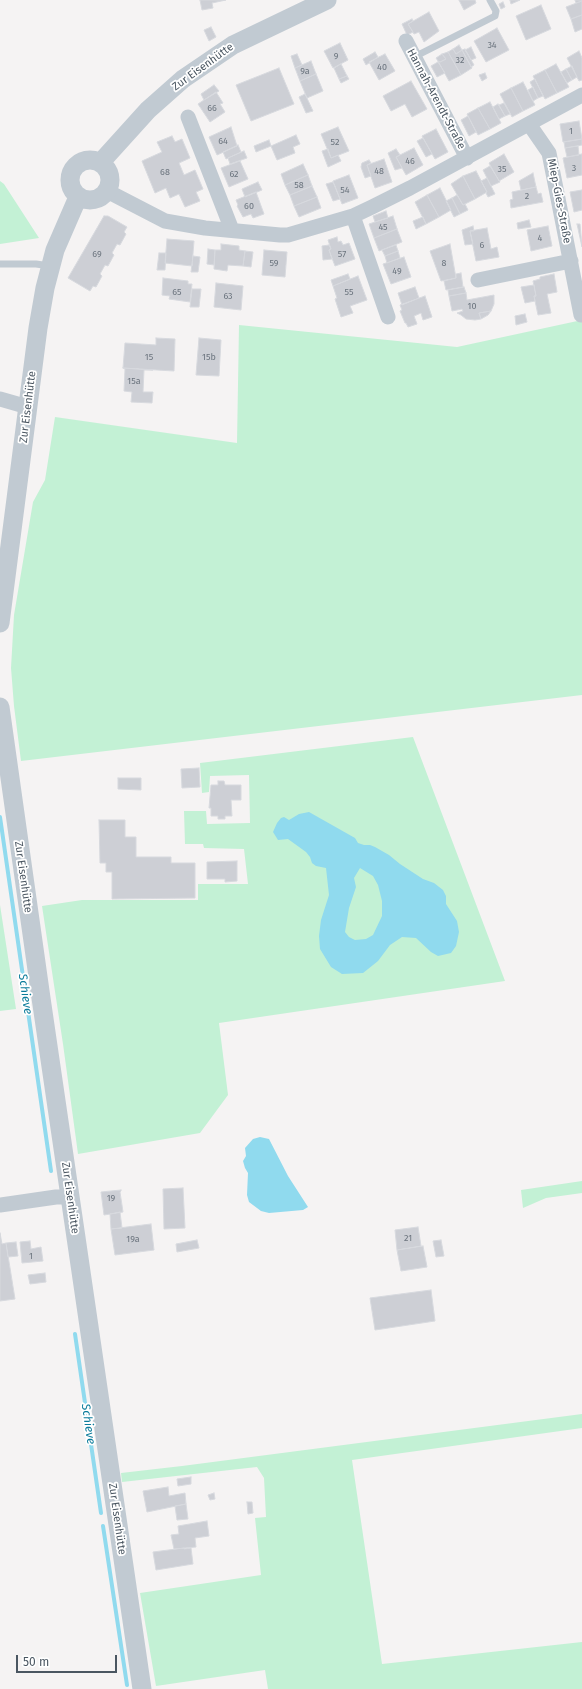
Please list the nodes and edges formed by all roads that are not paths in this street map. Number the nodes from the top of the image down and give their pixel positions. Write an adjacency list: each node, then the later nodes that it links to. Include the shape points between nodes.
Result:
1 (327, 0): 9 (street, Zur Eisenhütte, via 233,45 183,79 148,110)
2 (490, 0): 4 (lane, via 496,11 495,16)
3 (406, 41): 4 (street, Hannah-Arendt-Straße)
4 (414, 57): 8 (street, Hannah-Arendt-Straße)
5 (582, 95): 7 (street, Hannah-Arendt-Straße)
6 (188, 117): 13 (street)
7 (529, 124): 8 (street, Hannah-Arendt-Straße); 14 (street, Miep-Gies-Straße, via 550,153)
8 (467, 158): 12 (street, Hannah-Arendt-Straße)
9 (101, 162): 10 (street, via 110,176); 11 (street, via 94,159 86,160 73,168 70,184)
10 (107, 191): 11 (street, via 94,200); 13 (street, Hannah-Arendt-Straße, via 165,221)
11 (78, 197): 16 (street, Zur Eisenhütte)
12 (353, 216): 13 (street, Hannah-Arendt-Straße, via 288,235); 19 (street)
13 (232, 230)
14 (571, 261): 17 (street); 18 (street, Miep-Gies-Straße)
15 (0, 264): 16 (lane)
16 (50, 266): 21 (street, Zur Eisenhütte, via 38,328)
17 (478, 280)
18 (581, 315)
19 (388, 317)
20 (0, 399): 21 (street)
21 (28, 407): 22 (street, Zur Eisenhütte)
22 (0, 623)
23 (0, 707): 24 (street, Zur Eisenhütte)
24 (70, 1197): 25 (street); 26 (street, Zur Eisenhütte)
25 (0, 1204)
26 (142, 1689)

